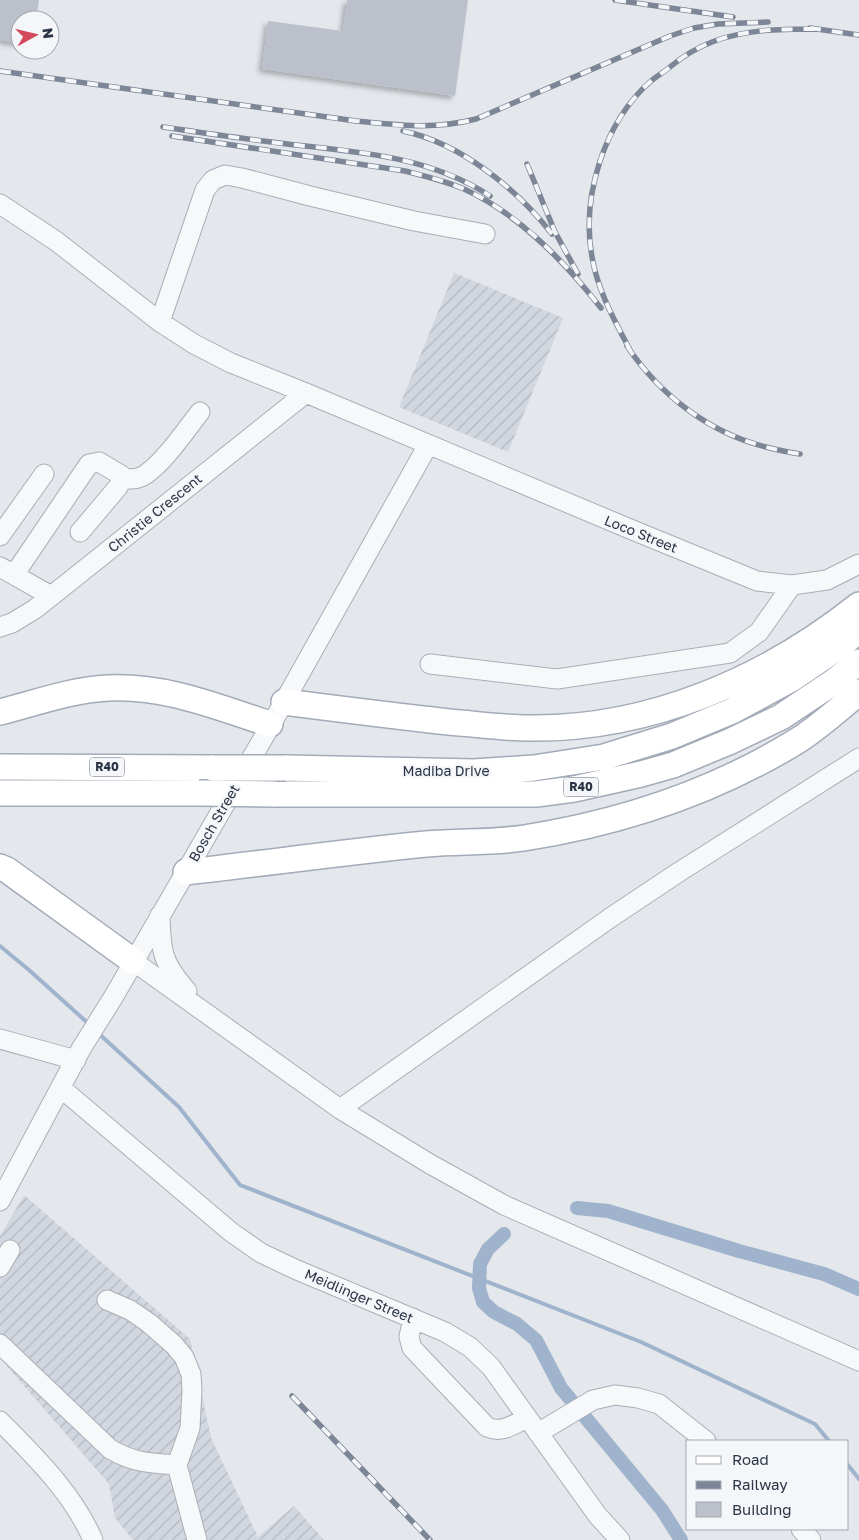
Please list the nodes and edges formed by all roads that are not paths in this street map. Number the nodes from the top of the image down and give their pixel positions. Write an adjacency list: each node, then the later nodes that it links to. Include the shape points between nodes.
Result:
1 (0, 204): 3 (street, Loco Street, via 56,241)
2 (485, 234): 3 (street, via 414,221 224,175 212,180 205,190)
3 (160, 322): 4 (street, Loco Street, via 231,363)
4 (306, 393): 6 (street, Loco Street); 14 (street, Christie Crescent)
5 (200, 412): 8 (street, via 156,467 142,477)
6 (428, 444): 13 (street, Loco Street, via 757,581); 21 (street, Bosch Street)
7 (44, 474): 10 (street)
8 (122, 478): 9 (street); 12 (street, via 99,462 89,464)
9 (80, 532)
10 (0, 536)
11 (859, 564): 13 (street, Loco Street, via 827,580)
12 (7, 571): 14 (street)
13 (792, 585): 19 (street, via 759,632 730,652 557,679)
14 (51, 596): 16 (street, Christie Crescent, via 12,623)
15 (859, 605): 21 (main road, via 817,637 744,678 706,695 661,709 599,722 529,728)
16 (0, 627)
17 (859, 630): 25 (main road, Madiba Drive / R40, bridge, via 793,678 732,711 672,736 604,757 534,768 474,772)
18 (859, 662): 26 (main road, Madiba Drive / R40, bridge, via 781,717 731,741 642,774 574,789 536,794)
19 (430, 664)
20 (859, 692): 28 (main road, via 798,740 761,761 668,803 628,816 522,838 428,844)
21 (284, 702): 23 (street, Bosch Street)
22 (0, 712): 23 (main road, via 80,691 134,689 190,698)
23 (270, 724): 28 (street, Bosch Street)
24 (859, 758): 35 (street, via 610,918)
25 (0, 767)
26 (0, 793)
27 (0, 867): 30 (main road)
28 (186, 872): 29 (street, Bosch Street)
29 (160, 915): 30 (street, Bosch Street); 31 (street, via 165,961)
30 (134, 961): 31 (street); 33 (street, Bosch Street)
31 (207, 1013): 35 (street)
32 (0, 1039): 33 (street)
33 (79, 1055): 34 (street, Bosch Street)
34 (61, 1088): 36 (street, Bosch Street); 40 (street, Meidlinger Street, via 231,1232 261,1253)
35 (340, 1109): 42 (street, via 504,1205)
36 (0, 1201)
37 (10, 1250): 38 (street)
38 (0, 1267)
39 (107, 1300): 47 (street, via 149,1323 184,1357 191,1374 190,1428)
40 (413, 1318): 43 (street, Meidlinger Street, via 470,1347 491,1367); 43 (street, via 409,1337 412,1348 488,1427 500,1430)
41 (0, 1344): 47 (street, via 110,1450 144,1463)
42 (859, 1360)
43 (527, 1418): 45 (street, Meidlinger Street)
44 (0, 1421): 49 (street, via 66,1493)
45 (538, 1433): 46 (street, via 593,1400 615,1396 659,1404); 51 (street, Meidlinger Street, via 598,1516)
46 (705, 1440)
47 (177, 1465): 50 (street)
48 (802, 1530): 52 (street)
49 (94, 1540)
50 (197, 1540)
51 (620, 1540)
52 (811, 1540)

